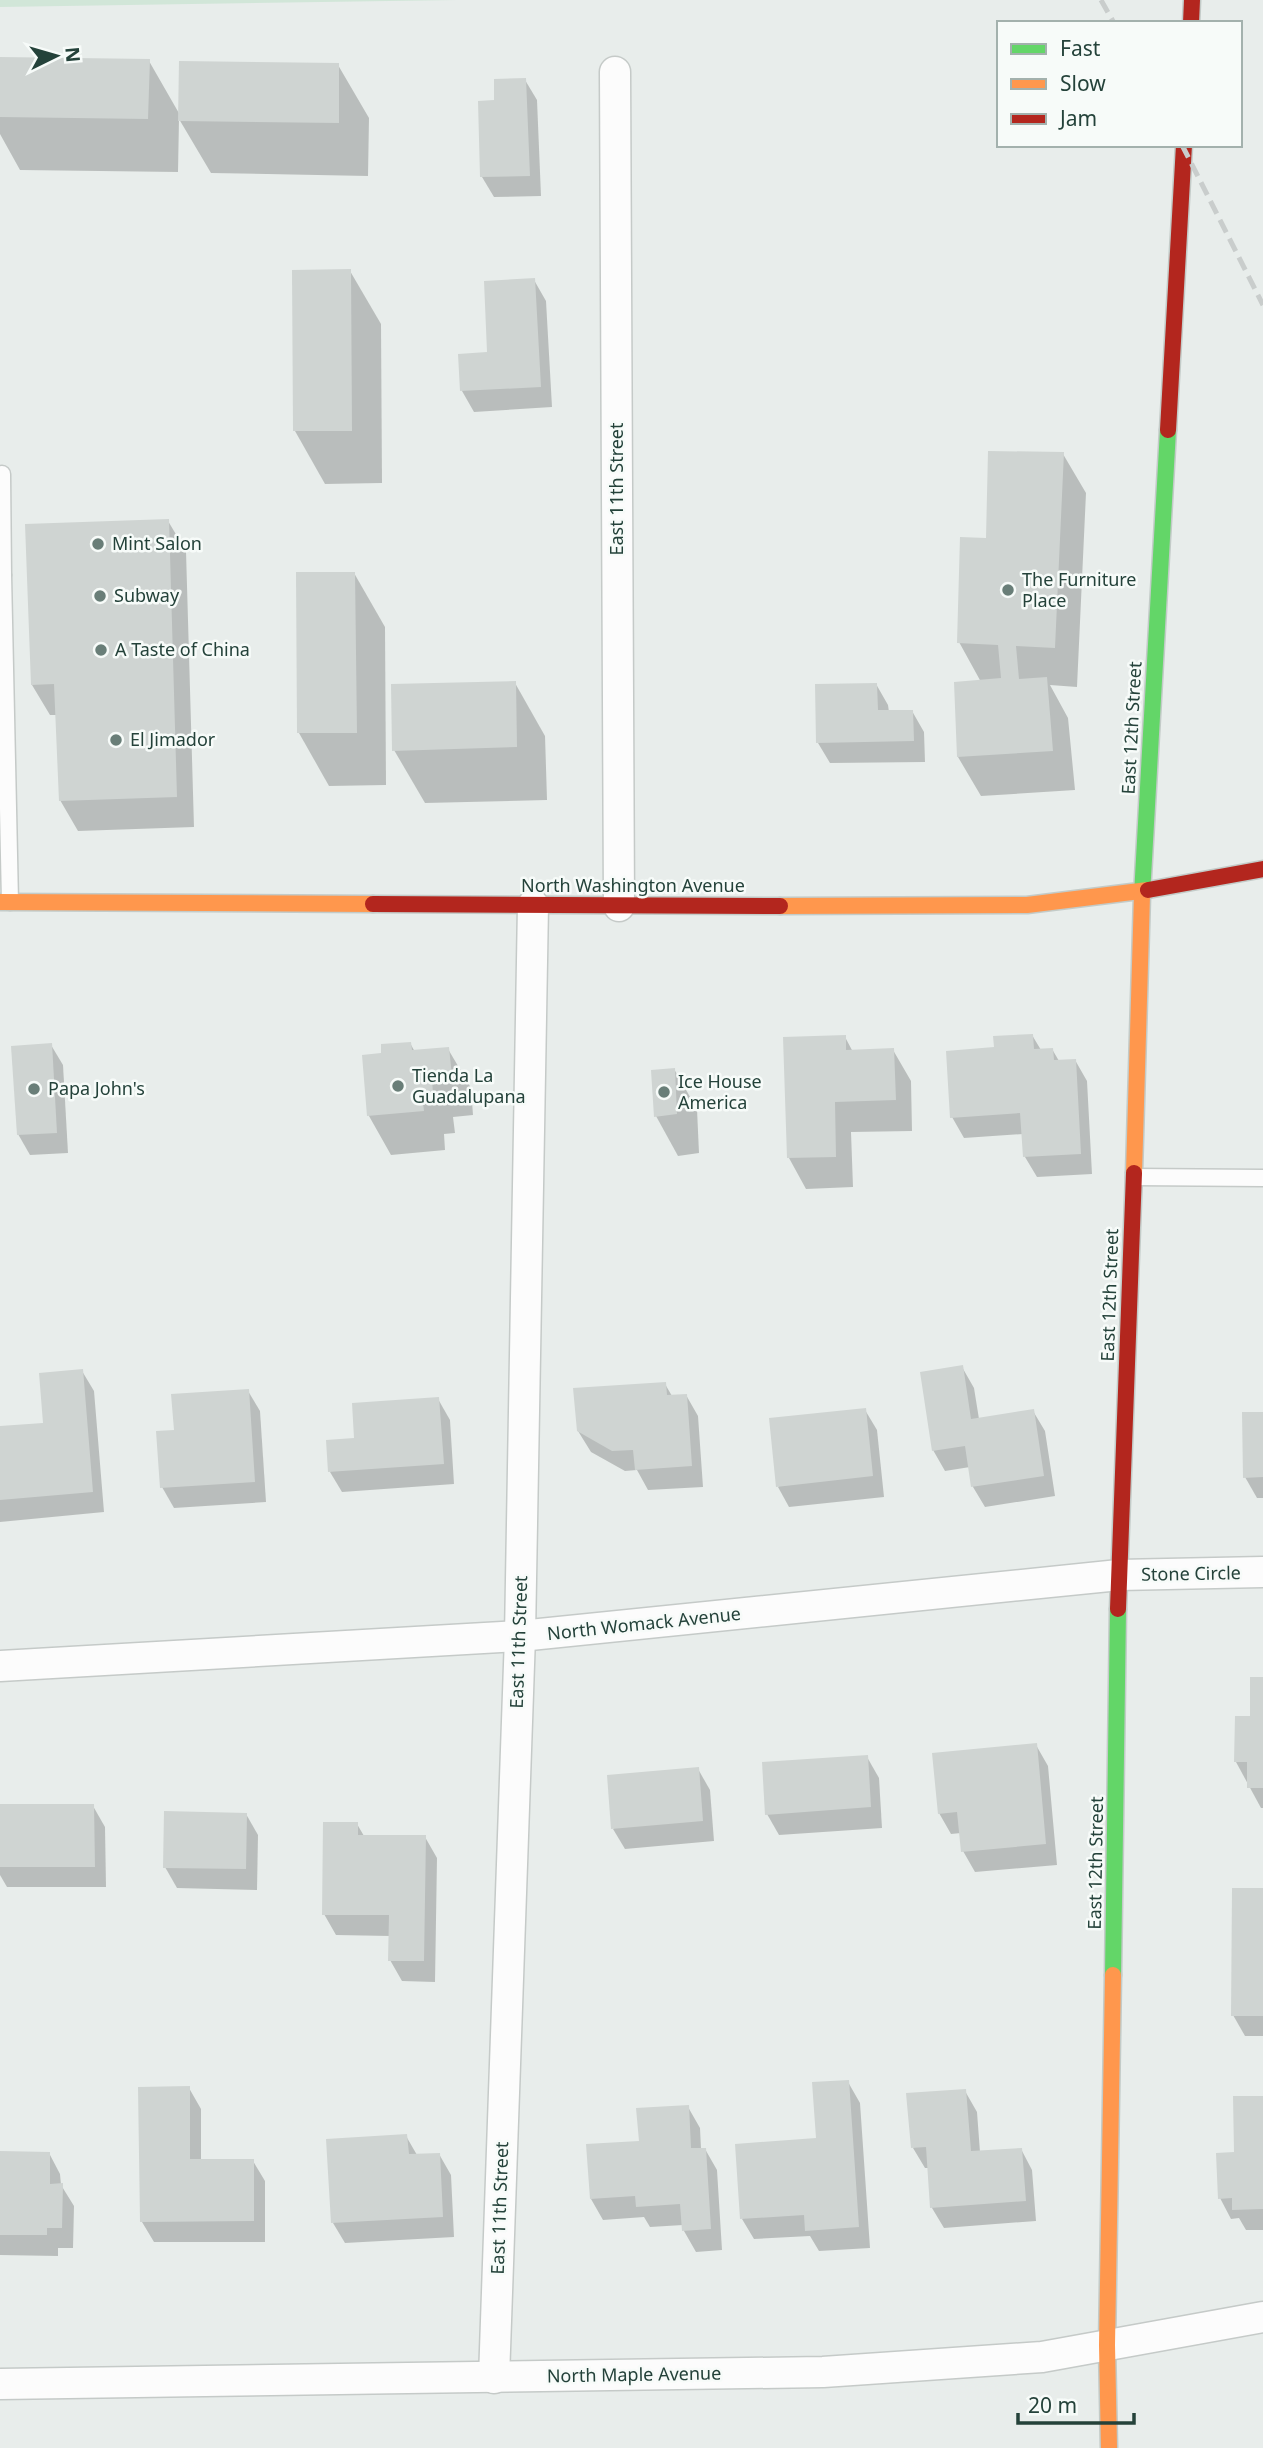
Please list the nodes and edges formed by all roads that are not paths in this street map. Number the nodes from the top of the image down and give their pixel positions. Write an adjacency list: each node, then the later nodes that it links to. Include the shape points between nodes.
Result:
1 (1192, 0): 2 (street)
2 (1191, 21)
3 (615, 72): 12 (street, East 11th Street)
4 (1184, 147): 9 (street, East 12th Street)
5 (2, 474): 6 (lane)
6 (1, 575): 7 (lane)
7 (4, 803): 10 (lane)
8 (1263, 869): 9 (street, North Washington Avenue)
9 (1142, 891): 12 (street, North Washington Avenue, via 1027,905); 13 (street, East 12th Street)
10 (5, 902): 11 (street, North Washington Avenue)
11 (533, 905): 12 (street, North Washington Avenue); 17 (street, East 11th Street)
12 (619, 906)
13 (1134, 1177): 14 (lane); 16 (street, East 12th Street)
14 (1263, 1178)
15 (1263, 1572): 16 (street, Stone Circle)
16 (1119, 1576): 17 (street, North Womack Avenue); 20 (street, East 12th Street)
17 (520, 1636): 18 (street, North Womack Avenue); 21 (street, East 11th Street)
18 (0, 1667)
19 (1263, 2316): 20 (street, North Maple Avenue)
20 (1107, 2345): 21 (street, North Maple Avenue, via 1042,2357 823,2371); 23 (street, East 12th Street)
21 (494, 2378): 22 (street, North Maple Avenue)
22 (0, 2384)
23 (1109, 2448)

